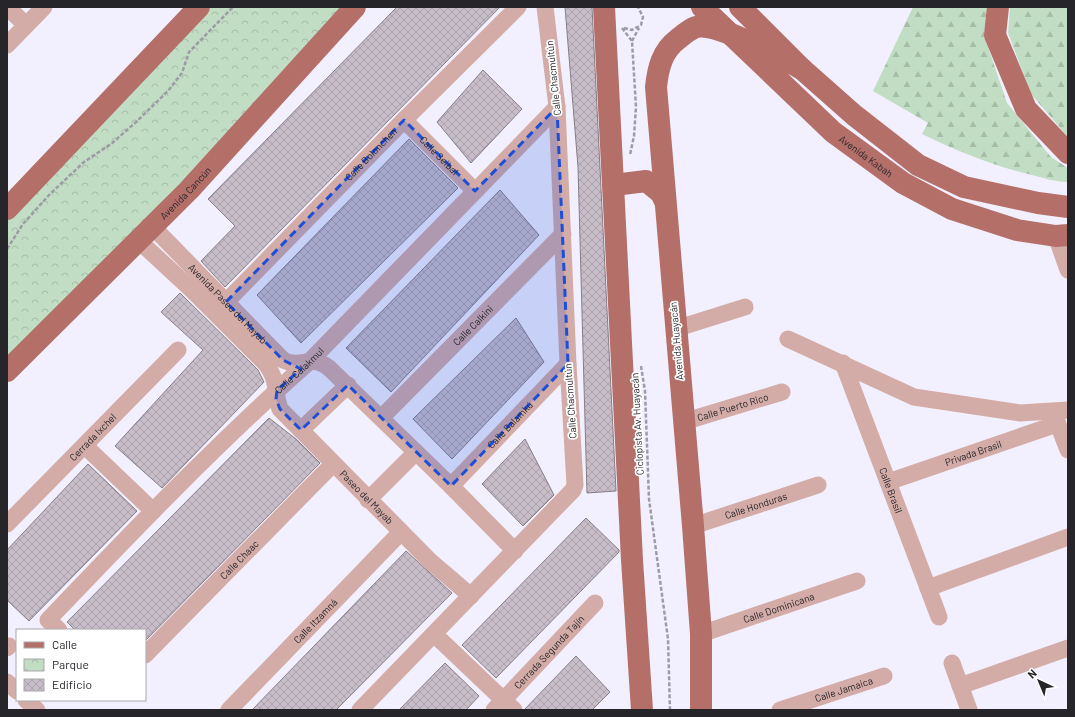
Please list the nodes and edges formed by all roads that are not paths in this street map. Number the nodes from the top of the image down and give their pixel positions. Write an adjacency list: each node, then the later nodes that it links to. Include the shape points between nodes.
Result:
1 (7, 7): 11 (street)
2 (44, 7): 11 (street)
3 (199, 7): 22 (main road)
4 (356, 7): 23 (main road, Avenida Cancún)
5 (518, 7): 16 (street, Calle Bolonchen)
6 (545, 7): 15 (street, Calle Chacmultún)
7 (604, 7): 18 (main road)
8 (702, 7): 12 (main road, Avenida Kabah)
9 (740, 7): 14 (main road)
10 (998, 7): 17 (main road, via 995,35 1026,109)
11 (26, 25): 13 (street)
12 (733, 35): 14 (main road); 20 (main road, Avenida Huayacán, via 697,27 686,32 669,46 658,68 656,87); 25 (main road, Avenida Kabah, via 833,132 903,183 952,209 1017,230)
13 (7, 44)
14 (802, 69): 21 (main road, via 854,115 918,165 964,187)
15 (557, 107): 19 (street, Calle Calakmul); 24 (street, Calle Chacmultún)
16 (404, 120): 19 (street, Calle Seibal); 27 (street, Calle Bolonchen)
17 (1068, 153)
18 (622, 184): 20 (main road, via 646,181 654,186); 77 (main road, via 632,560)
19 (475, 191): 32 (street, Calle Calakmul)
20 (665, 201): 29 (main road, Avenida Huayacán)
21 (1068, 207)
22 (7, 209)
23 (146, 234): 27 (street, Avenida Paseo del Mayab); 35 (main road, Avenida Cancún); 37 (street, Avenida Paseo del Mayab, via 192,290 266,364 274,376)
24 (563, 234): 33 (street, Calle Chacmultún); 40 (street, Calle Calkini)
25 (1062, 236): 26 (street)
26 (1068, 270)
27 (226, 302): 32 (street, Avenida Paseo del Mayab, via 283,360 292,364)
28 (744, 307): 29 (street)
29 (675, 329): 41 (main road, Avenida Huayacán)
30 (788, 339): 34 (street)
31 (178, 350): 43 (street, Cerrada Ixchel)
32 (311, 360): 36 (street, via 322,362); 37 (street, Calle Calakmul)
33 (568, 364): 49 (street, Calle Balamkú); 56 (street, Calle Chacmultún, via 575,485)
34 (843, 364): 39 (street, via 914,397 1020,413); 47 (street, Calle Brasil)
35 (7, 371)
36 (348, 385): 40 (street); 42 (street)
37 (277, 390): 42 (street, Paseo del Mayab, via 276,399 280,409); 51 (street, Calle Calakmul)
38 (782, 392): 41 (street, Calle Puerto Rico)
39 (1059, 415): 44 (street); 47 (street, Privada Brasil)
40 (382, 417): 45 (street)
41 (683, 422): 53 (main road, Avenida Huayacán)
42 (301, 430): 46 (street, Paseo del Mayab)
43 (85, 446): 51 (street); 52 (street, Cerrada Ixchel)
44 (1068, 450)
45 (416, 452): 49 (street); 50 (street)
46 (333, 464): 50 (street, Paseo del Mayab); 66 (street, Calle Chaac)
47 (888, 482): 58 (street, Calle Brasil)
48 (818, 485): 53 (street, Calle Honduras)
49 (451, 486): 56 (street)
50 (368, 500): 54 (street, Paseo del Mayab)
51 (153, 511): 62 (street, Calle Calakmul, via 48,620)
52 (7, 524)
53 (693, 526): 64 (main road, Avenida Huayacán)
54 (401, 532): 59 (street, Paseo del Mayab); 75 (street, Calle Itzamná)
55 (1068, 537): 58 (street)
56 (515, 551): 59 (street, Calle Chacmultún)
57 (857, 581): 64 (street, Calle Dominicana)
58 (928, 588): 61 (street, Calle Brasil)
59 (471, 596): 63 (street, Calle Chacmultún)
60 (595, 603): 73 (street, Cerrada Segunda Tajín)
61 (939, 616)
62 (58, 629)
63 (434, 634): 73 (street); 76 (street, Calle Chacmultún)
64 (700, 634): 78 (main road, Avenida Huayacán)
65 (1068, 648): 70 (street)
66 (146, 654)
67 (952, 663): 70 (street)
68 (884, 676): 79 (street, Calle Jamaica)
69 (7, 682): 71 (street)
70 (960, 686): 80 (street)
71 (16, 690)
72 (27, 701): 74 (street)
73 (504, 707)
74 (37, 710)
75 (230, 710)
76 (360, 710)
77 (642, 710)
78 (701, 710)
79 (780, 710)
80 (969, 710)

